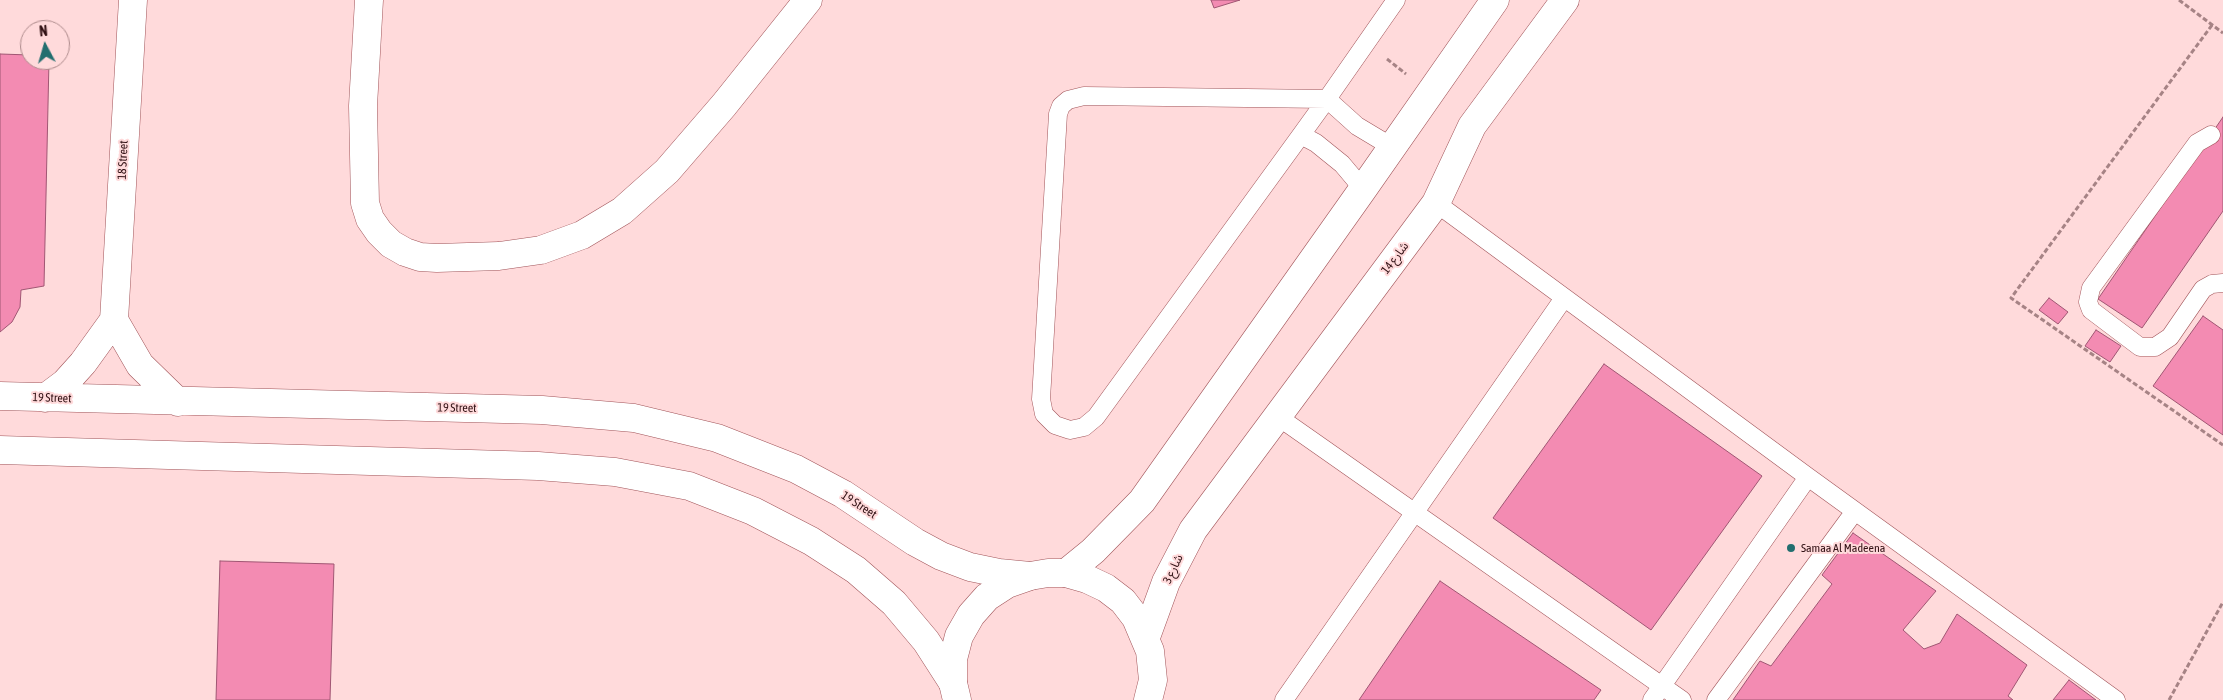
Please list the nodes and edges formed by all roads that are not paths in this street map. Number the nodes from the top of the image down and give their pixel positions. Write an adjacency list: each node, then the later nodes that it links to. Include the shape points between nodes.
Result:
1 (133, 0): 15 (street, 18 Street)
2 (369, 0): 3 (street, via 363,106 365,204 370,219 391,244 420,257 437,258 499,256 541,250 582,235 622,211 666,171)
3 (808, 0)
4 (1396, 0): 7 (lane)
5 (1494, 0): 10 (street)
6 (1565, 0): 12 (street, شارع 14, via 1472,126)
7 (1326, 100): 8 (lane); 8 (lane, via 1084,96 1068,100 1061,106 1041,399 1044,414 1055,425 1070,430 1084,427 1096,417); 10 (lane, via 1357,126)
8 (1301, 135): 11 (lane, via 1342,164)
9 (2211, 135): 13 (lane, via 2196,142 2091,288 2088,302 2091,310 2140,346 2155,347 2170,337 2204,289)
10 (1392, 147): 11 (street)
11 (1364, 189): 25 (street, via 1142,501)
12 (1436, 203): 14 (lane); 19 (street, شارع 14)
13 (2223, 283)
14 (1564, 298): 21 (lane); 24 (lane)
15 (114, 320): 17 (street, via 83,364); 18 (street, via 140,364)
16 (0, 396): 17 (street, 19 Street)
17 (45, 398): 18 (street, 19 Street)
18 (178, 402): 26 (street, 19 Street, via 542,410 634,418 717,438 796,469 843,494 941,556 970,567)
19 (1277, 416): 22 (street, شارع 14); 24 (lane)
20 (0, 450): 28 (street, via 528,466 614,472 689,486 752,511 811,541 856,570 894,603 926,641)
21 (1808, 477): 23 (lane); 30 (lane)
22 (1209, 506): 27 (street, شارع 3, via 1178,555)
23 (1855, 512): 33 (lane); 34 (lane)
24 (1414, 513): 30 (lane); 31 (lane)
25 (1066, 574): 26 (street); 27 (street, via 1106,588 1123,601)
26 (1030, 576): 28 (street, via 1007,584 987,597 971,615 959,636 953,659)
27 (1146, 637): 29 (street)
28 (955, 692)
29 (1157, 693)
30 (1657, 693): 32 (lane)
31 (1284, 700)
32 (1682, 700)
33 (1716, 700)
34 (2116, 700)

